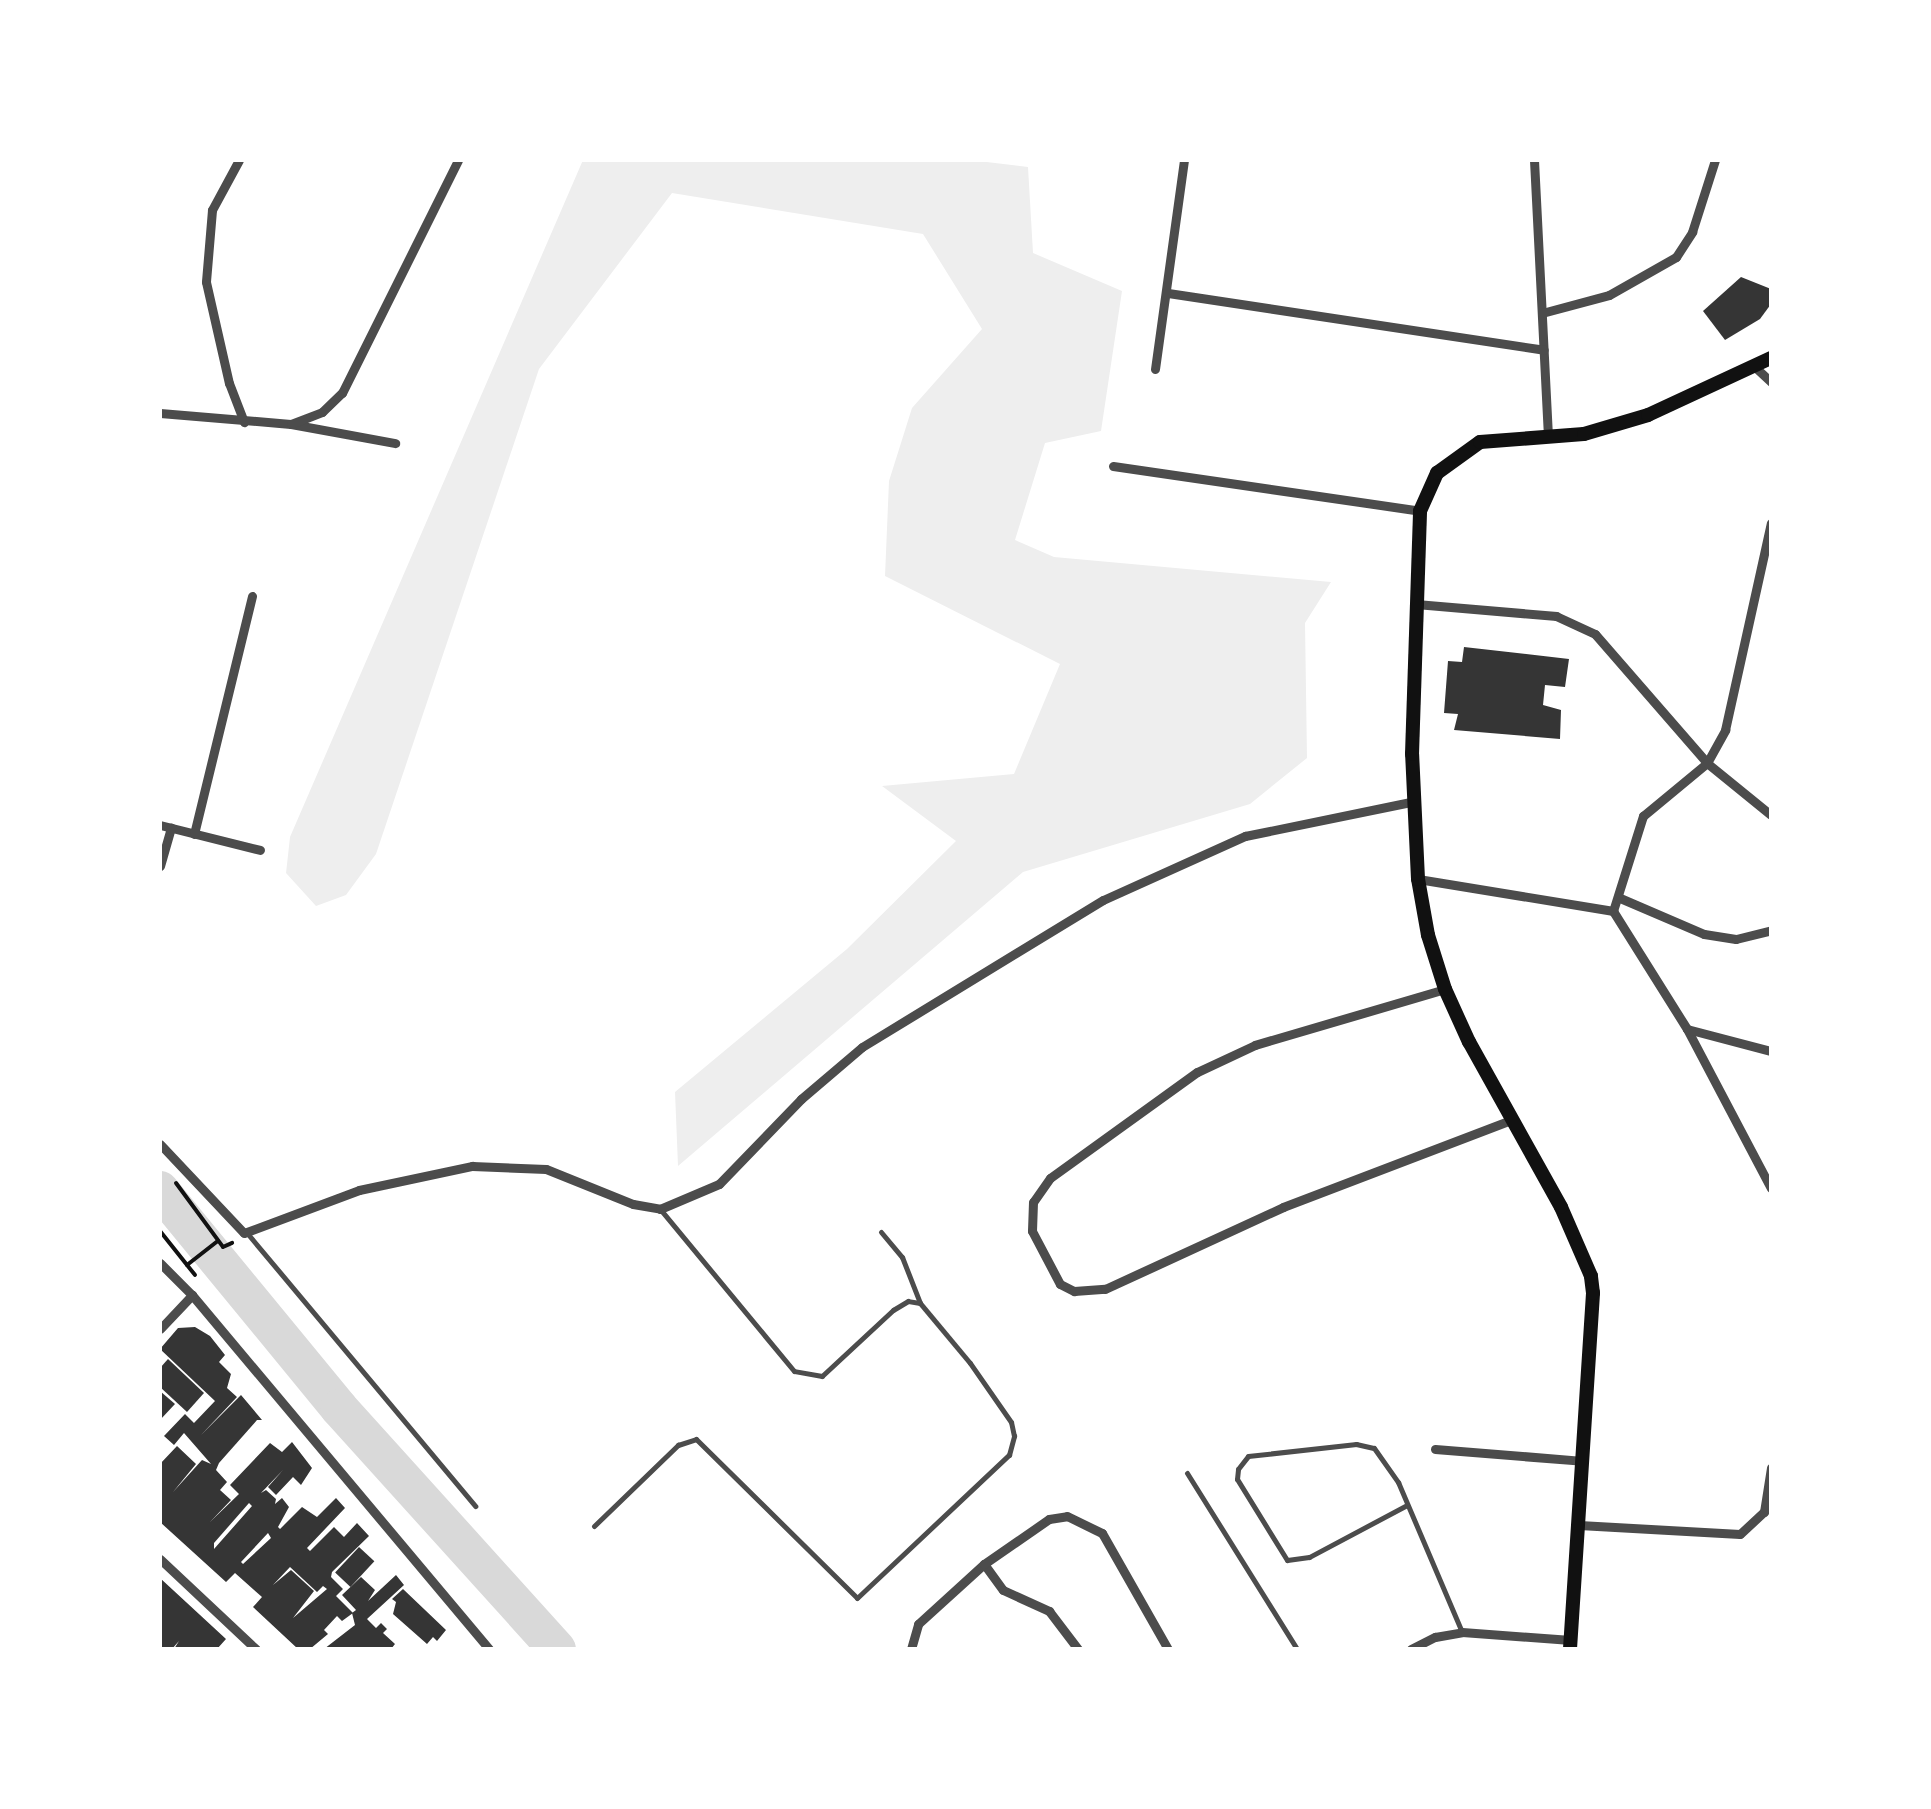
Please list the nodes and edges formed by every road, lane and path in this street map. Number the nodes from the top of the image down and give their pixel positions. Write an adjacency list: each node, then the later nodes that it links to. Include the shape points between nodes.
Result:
1 (239, 160): 14 (street, via 212,210 206,282)
2 (458, 160): 15 (street, via 342,393 322,412)
3 (1184, 160): 6 (street)
4 (1534, 160): 7 (street)
5 (1716, 160): 7 (street, via 1692,232 1676,256 1609,294)
6 (1168, 293): 8 (street); 11 (street)
7 (1542, 313): 8 (street)
8 (1544, 350): 16 (street)
9 (1771, 358): 10 (main road)
10 (1756, 368): 12 (street); 16 (main road, via 1648,414 1584,434)
11 (1155, 369)
12 (1771, 382)
13 (160, 414): 14 (street)
14 (244, 422): 15 (street)
15 (291, 424): 17 (street)
16 (1548, 434): 19 (main road, via 1480,442 1459,454 1437,473)
17 (395, 443)
18 (1114, 466): 19 (street)
19 (1420, 510): 22 (main road)
20 (1771, 524): 23 (street, via 1735,697)
21 (252, 596): 27 (street)
22 (1416, 604): 23 (street, via 1556,616 1578,624 1611,649); 24 (main road)
23 (1707, 763): 25 (street); 31 (street, via 1643,816)
24 (1415, 801): 30 (main road); 41 (street, via 1245,836 1103,900 862,1047 719,1184)
25 (1771, 815)
26 (166, 826): 27 (street); 29 (street)
27 (194, 834): 28 (street)
28 (260, 850)
29 (160, 866)
30 (1418, 879): 32 (street); 34 (main road)
31 (1620, 898): 32 (street); 33 (street, via 1704,934 1736,939)
32 (1613, 912): 35 (street)
33 (1771, 930)
34 (1444, 988): 37 (main road); 37 (street, via 1254,1045 1197,1072 1050,1178 1033,1202 1032,1231 1060,1284 1074,1291 1105,1289 1283,1207)
35 (1686, 1029): 36 (street); 40 (street)
36 (1771, 1051)
37 (1511, 1120): 50 (main road, via 1561,1207 1590,1276)
38 (160, 1144): 39 (street)
39 (188, 1174): 42 (path, via 177,1187 218,1241 187,1265); 44 (street)
40 (1771, 1188)
41 (660, 1209): 44 (street, via 546,1169 472,1166 359,1190); 47 (lane, via 794,1370 822,1376 894,1310 908,1301)
42 (160, 1232)
43 (880, 1232): 47 (lane, via 902,1256)
44 (247, 1233): 54 (lane)
45 (160, 1263): 46 (street)
46 (192, 1295): 48 (street); 62 (street)
47 (920, 1303): 56 (lane, via 1012,1422 1014,1436 1009,1455 857,1598 696,1439 678,1445)
48 (160, 1329)
49 (1435, 1449): 50 (street)
50 (1583, 1460): 55 (main road)
51 (1771, 1468): 55 (street, via 1764,1512 1740,1534)
52 (1187, 1473): 66 (lane)
53 (1407, 1505): 53 (lane, via 1388,1462 1374,1448 1356,1444 1248,1456 1238,1470 1237,1479 1287,1560 1309,1557); 59 (lane)
54 (475, 1506)
55 (1579, 1525): 60 (main road)
56 (594, 1526)
57 (160, 1559): 61 (street)
58 (984, 1564): 63 (street, via 918,1624); 64 (street, via 1004,1590 1048,1612); 65 (street, via 1049,1520 1082,1520 1102,1533)
59 (1462, 1632): 60 (street); 67 (street)
60 (1571, 1644)
61 (256, 1649)
62 (488, 1649)
63 (911, 1649)
64 (1078, 1649)
65 (1168, 1649)
66 (1297, 1649)
67 (1411, 1649)

